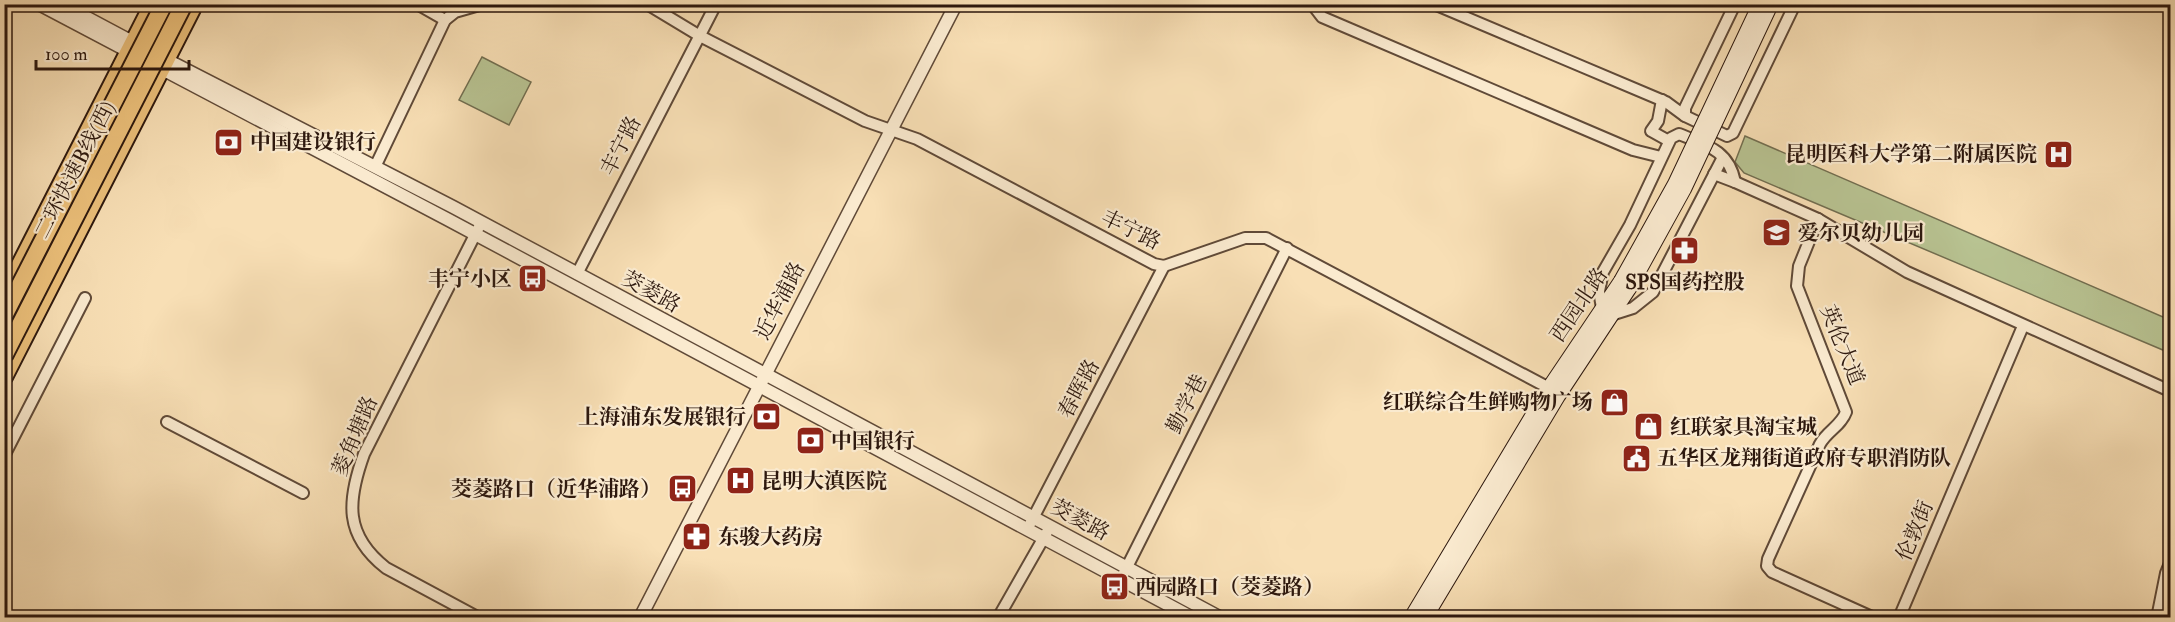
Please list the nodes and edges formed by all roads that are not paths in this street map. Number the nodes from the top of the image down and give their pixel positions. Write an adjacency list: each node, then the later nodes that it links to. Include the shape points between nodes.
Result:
1 (39, 4): 20 (street, 茭菱路)
2 (61, 4): 20 (street, 茭菱路)
3 (143, 4): 20 (street)
4 (154, 4): 20 (main road)
5 (164, 4): 41 (main road, bridge)
6 (417, 4): 18 (street)
7 (483, 4): 18 (street, via 455,12)
8 (647, 4): 19 (street, 丰宁路)
9 (717, 4): 19 (street)
10 (956, 4): 25 (street, 近华浦路)
11 (1312, 4): 27 (street, via 1322,17 1623,146)
12 (1434, 4): 23 (street)
13 (1735, 4): 24 (street, via 1684,108)
14 (1760, 4): 37 (main road, 西园北路, bridge)
15 (1771, 4): 37 (main road, 西园北路, bridge, via 1684,189)
16 (1795, 4): 24 (street, via 1733,133 1728,136)
17 (190, 6): 21 (main road); 45 (main road, 二环快速B线(西), bridge)
18 (445, 20): 29 (street)
19 (700, 36): 25 (street, 丰宁路, via 865,121); 36 (street, 丰宁路)
20 (135, 50): 21 (street, 茭菱路); 22 (main road); 38 (main road)
21 (160, 63): 22 (main road); 29 (street, 茭菱路); 33 (street, 茭菱路); 46 (main road)
22 (130, 92): 42 (main road, bridge); 44 (main road, bridge)
23 (1662, 100): 24 (street); 26 (street, via 1658,121 1651,131)
24 (1685, 116)
25 (891, 130): 35 (street, 丰宁路, via 917,139 1114,244); 47 (street, 近华浦路)
26 (1669, 141): 27 (street); 28 (street, via 1679,134 1719,151)
27 (1661, 157): 40 (street, via 1604,272 1599,291)
28 (1722, 159): 30 (street); 31 (street, via 1728,163)
29 (375, 167): 33 (street, 茭菱路)
30 (1714, 174): 31 (street); 40 (street, via 1653,292 1633,308)
31 (1735, 182): 32 (street)
32 (1818, 219): 43 (street, via 1907,272); 65 (street, 英伦大道, via 1798,266 1797,286 1846,412 1820,444 1767,566 1772,572)
33 (478, 229): 36 (street, 茭菱路); 47 (street, 茭菱路); 58 (street, 菱角塘路, via 364,454 350,503 360,540 376,560)
34 (1287, 248): 35 (street, 丰宁路, via 1266,238 1245,238); 48 (street, 丰宁路); 57 (street, 勤学巷)
35 (1164, 266): 53 (street, 春晖路)
36 (577, 274): 47 (street, 茭菱路)
37 (1625, 284): 40 (main road, 西园北路)
38 (4, 296)
39 (85, 298): 51 (street)
40 (1606, 312): 48 (main road, 西园北路); 64 (main road, 西园北路)
41 (4, 316)
42 (4, 324)
43 (2023, 326): 49 (street); 66 (street, 伦敦街)
44 (4, 348)
45 (4, 356)
46 (4, 377)
47 (761, 380): 53 (street, 茭菱路); 54 (street, 茭菱路); 59 (street, 近华浦路)
48 (1549, 388): 63 (main road, 西园北路)
49 (2170, 391)
50 (167, 422): 52 (street)
51 (4, 456)
52 (303, 493)
53 (1034, 518): 54 (street, 春晖路); 55 (street, 茭菱路)
54 (1027, 530): 55 (street, 茭菱路)
55 (1047, 533): 57 (street, 茭菱路); 60 (street)
56 (2170, 564): 67 (street)
57 (1124, 573): 61 (street, 茭菱路); 62 (street, 茭菱路)
58 (478, 618)
59 (640, 618)
60 (998, 618)
61 (1193, 618)
62 (1221, 618)
63 (1411, 618)
64 (1425, 618)
65 (1874, 618)
66 (1899, 618)
67 (2157, 618)

